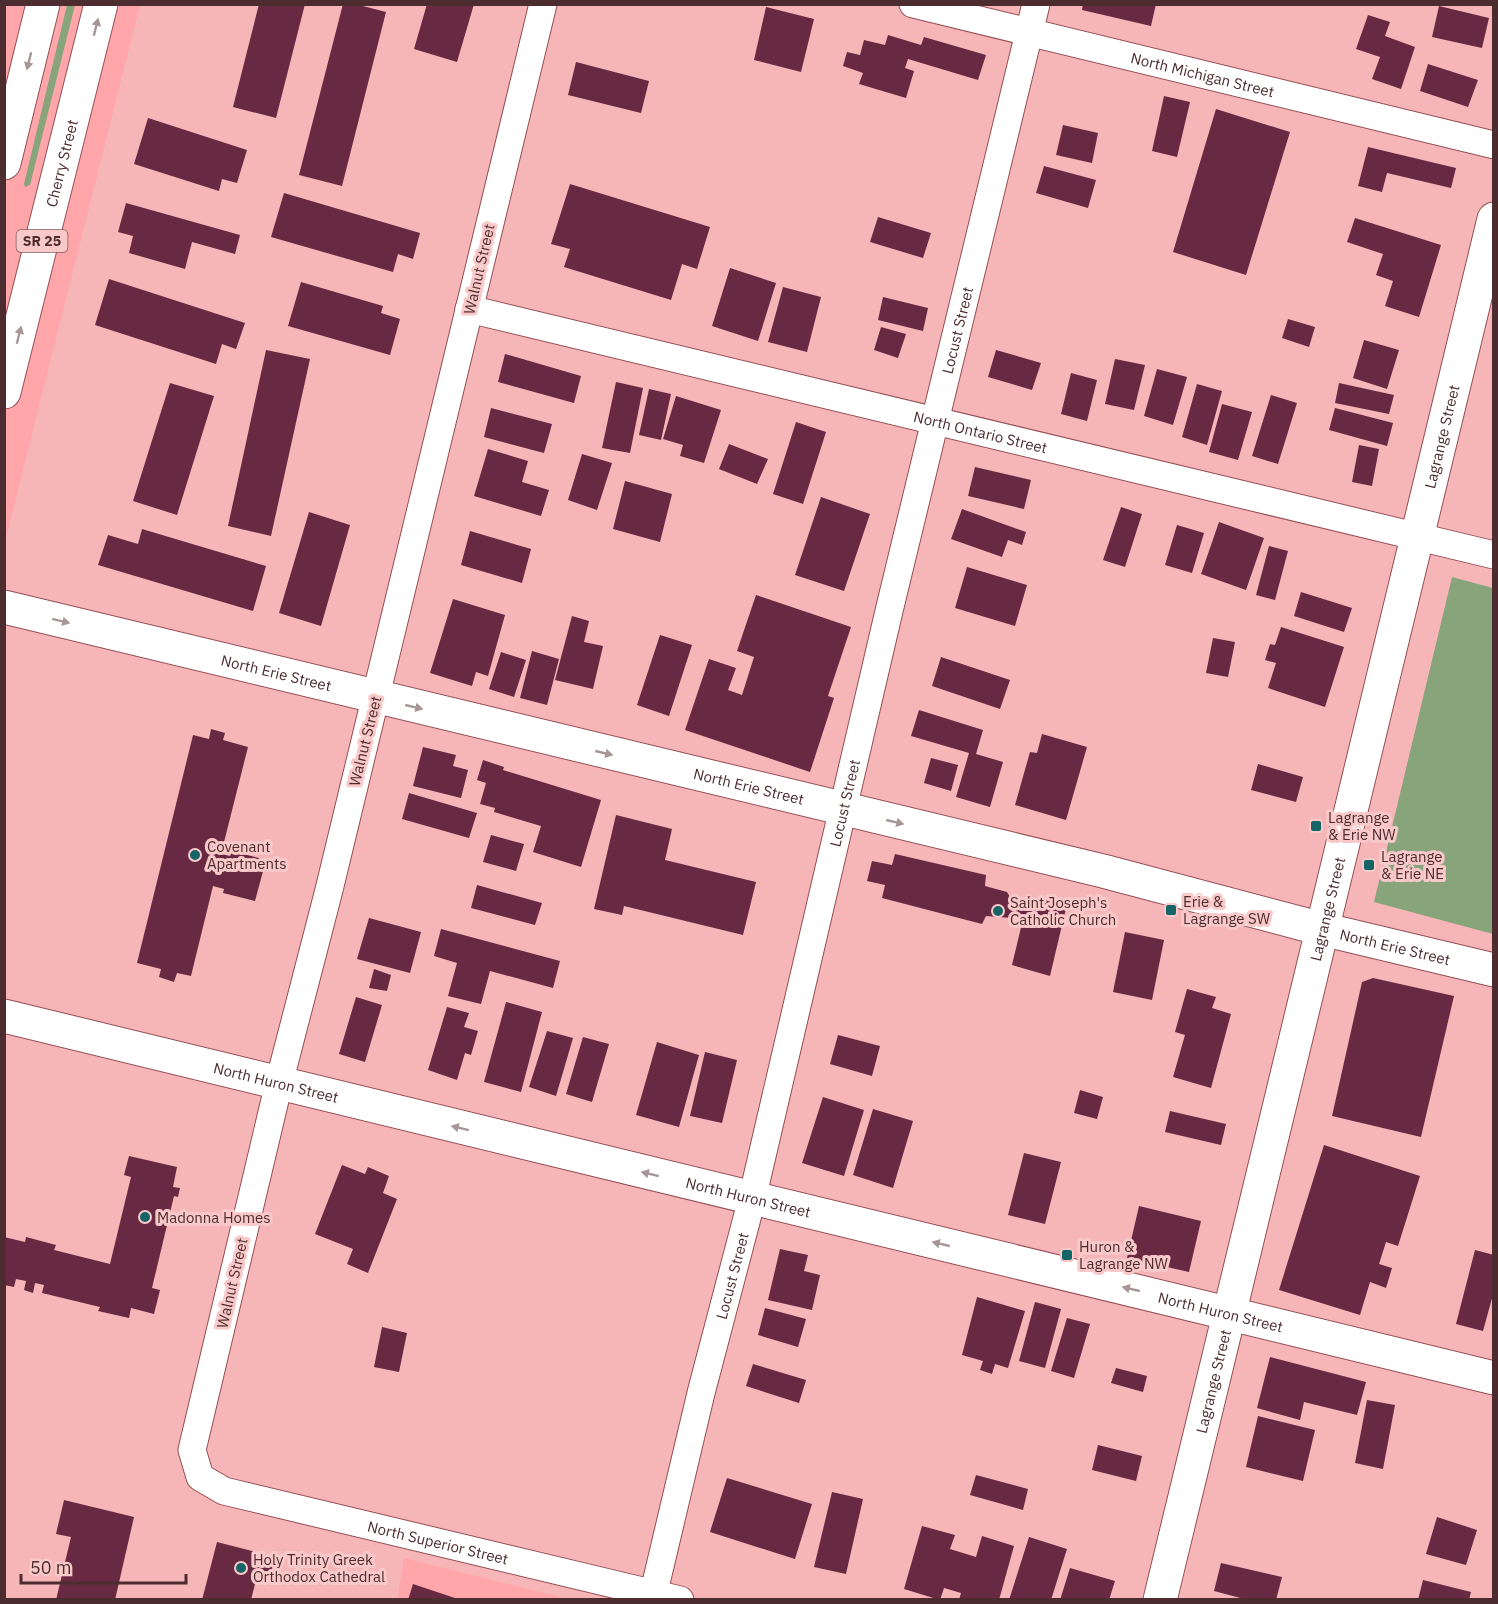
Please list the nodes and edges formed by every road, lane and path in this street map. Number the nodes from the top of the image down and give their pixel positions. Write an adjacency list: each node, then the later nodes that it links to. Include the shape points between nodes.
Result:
1 (43, 4): 8 (street, one-way to 8)
2 (101, 4): 11 (street, Cherry Street / SR 25, one-way to 2)
3 (543, 4): 10 (street, Walnut Street)
4 (913, 4): 6 (street, North Michigan Street)
5 (1036, 4): 6 (street, Locust Street)
6 (1029, 33): 7 (street, North Michigan Street); 12 (street, Locust Street)
7 (1494, 145)
8 (4, 163)
9 (1494, 219): 13 (street, Lagrange Street)
10 (470, 309): 12 (street, North Ontario Street); 16 (street, Walnut Street)
11 (4, 392)
12 (935, 420): 13 (street, North Ontario Street); 17 (street, Locust Street)
13 (1416, 536): 14 (street, North Ontario Street); 18 (street, Lagrange Street)
14 (1494, 555)
15 (4, 607): 16 (street, North Erie Street, one-way to 16)
16 (375, 698): 17 (street, North Erie Street, one-way to 17); 21 (street, Walnut Street)
17 (845, 810): 18 (street, North Erie Street, one-way to 18, via 1103,871); 22 (street, Locust Street)
18 (1322, 929): 19 (street, North Erie Street); 23 (street, Lagrange Street)
19 (1494, 970)
20 (4, 1016): 21 (street, North Huron Street)
21 (279, 1083): 22 (street, North Huron Street, one-way to 21); 25 (street, Walnut Street, via 192,1450)
22 (752, 1199): 23 (street, North Huron Street, one-way to 22); 26 (street, Locust Street)
23 (1229, 1313): 24 (street, North Huron Street); 28 (street, Lagrange Street)
24 (1494, 1378)
25 (200, 1477): 26 (street, North Superior Street, via 224,1491)
26 (652, 1596): 27 (street, North Superior Street)
27 (680, 1599)
28 (1160, 1599)

